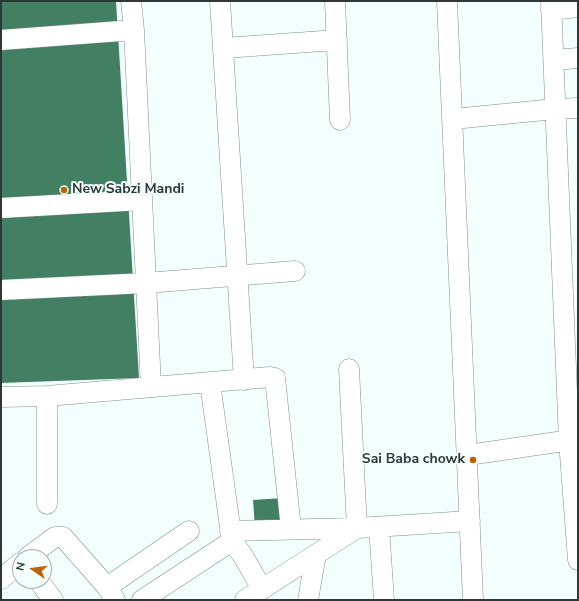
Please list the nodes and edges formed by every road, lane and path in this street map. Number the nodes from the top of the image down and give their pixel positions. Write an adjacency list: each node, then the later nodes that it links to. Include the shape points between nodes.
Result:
1 (131, 1): 7 (street)
2 (220, 1): 10 (street)
3 (335, 1): 9 (street)
4 (447, 1): 15 (street)
5 (551, 6): 6 (street); 12 (street)
6 (578, 8)
7 (134, 30): 8 (street); 17 (street)
8 (1, 40)
9 (337, 40): 10 (street); 16 (street)
10 (224, 48): 20 (street)
11 (578, 58): 12 (street)
12 (554, 60): 14 (street)
13 (578, 108): 14 (street)
14 (555, 109): 15 (street); 29 (street)
15 (453, 119): 30 (street)
16 (340, 120)
17 (142, 200): 18 (street); 21 (street)
18 (1, 208)
19 (295, 271): 20 (street)
20 (238, 276): 21 (street); 24 (street)
21 (146, 283): 22 (street); 26 (street)
22 (1, 290)
23 (349, 369): 34 (street)
24 (244, 380): 25 (street); 35 (street, via 270,377 276,380)
25 (210, 383): 26 (street); 37 (street)
26 (151, 387): 27 (street)
27 (47, 396): 28 (street); 31 (street)
28 (1, 397)
29 (574, 440): 30 (street); 40 (street)
30 (468, 455): 32 (street)
31 (48, 504)
32 (470, 521): 33 (street); 51 (street)
33 (379, 527): 34 (street); 50 (street)
34 (357, 528): 35 (street); 39 (street)
35 (291, 529): 37 (street)
36 (190, 531): 45 (street)
37 (231, 536): 44 (street); 47 (street)
38 (38, 549): 45 (street, via 54,537 63,537)
39 (316, 554): 44 (street); 49 (street)
40 (578, 560)
41 (12, 570): 42 (street)
42 (1, 579)
43 (45, 589): 46 (street)
44 (262, 589): 48 (street)
45 (111, 594)
46 (53, 600)
47 (142, 600)
48 (245, 600)
49 (308, 600)
50 (384, 600)
51 (473, 600)

